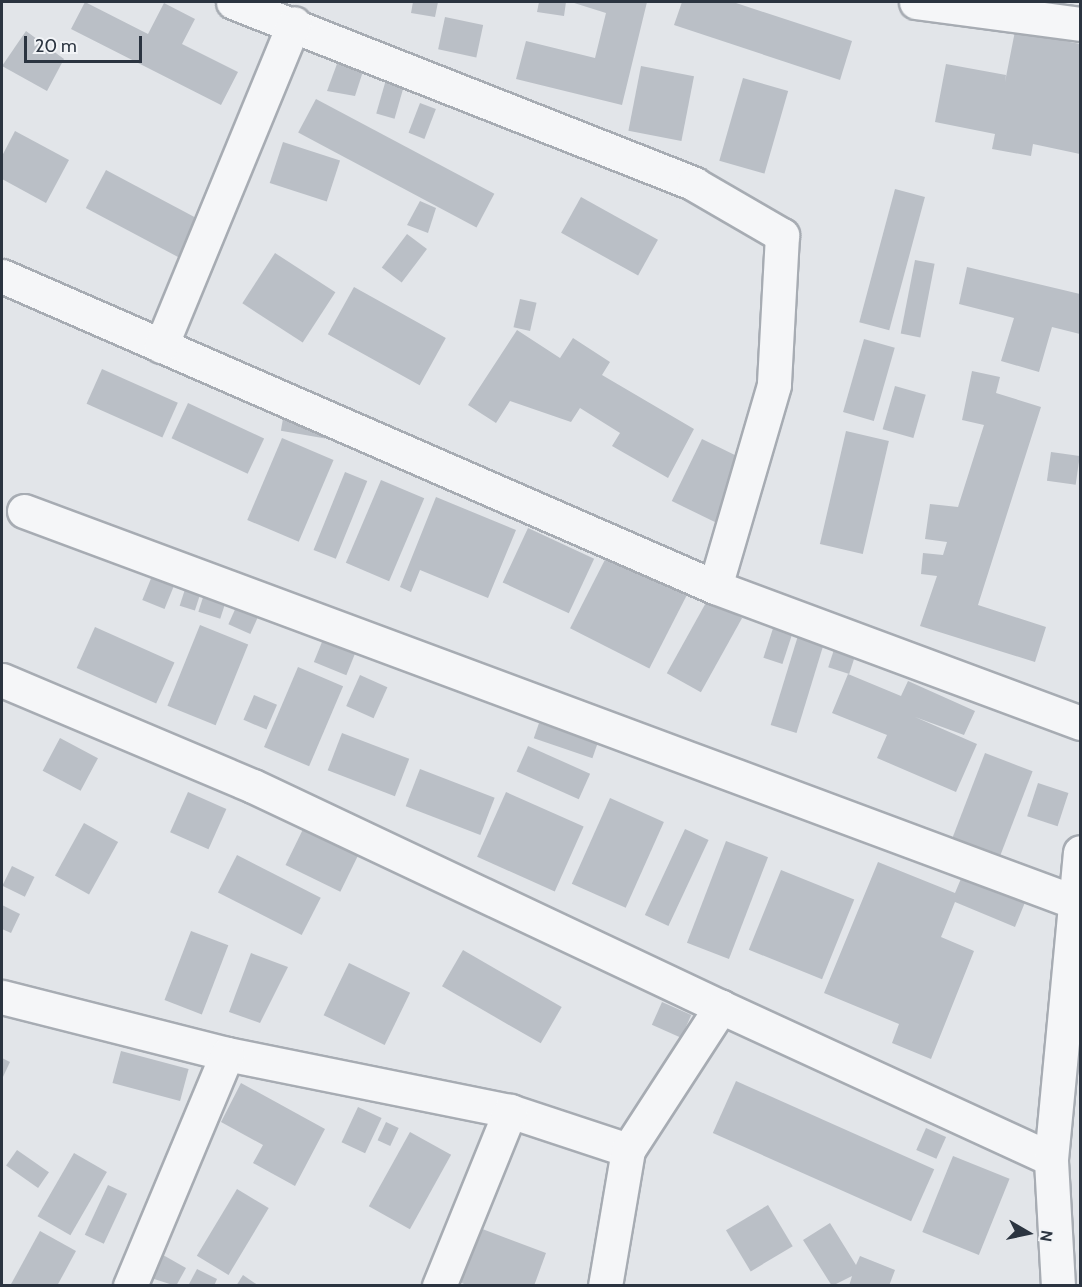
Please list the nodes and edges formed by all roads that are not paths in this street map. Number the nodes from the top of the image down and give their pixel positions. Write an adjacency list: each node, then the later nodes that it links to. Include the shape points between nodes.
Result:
1 (233, 2): 3 (street)
2 (916, 2): 4 (street)
3 (294, 23): 6 (street); 8 (street, via 694,184 782,235 774,385)
4 (1080, 24)
5 (2, 276): 6 (street)
6 (161, 346): 8 (street)
7 (24, 510): 12 (street)
8 (716, 587): 10 (street)
9 (2, 680): 14 (street, via 253,786)
10 (1080, 723)
11 (1080, 852): 12 (street)
12 (1077, 903): 18 (street)
13 (2, 997): 15 (street)
14 (721, 1007): 17 (street); 18 (street)
15 (227, 1054): 16 (street); 19 (street)
16 (510, 1111): 17 (street); 20 (street)
17 (628, 1150): 21 (street)
18 (1051, 1159): 22 (street)
19 (130, 1286)
20 (439, 1286)
21 (605, 1286)
22 (1058, 1286)

